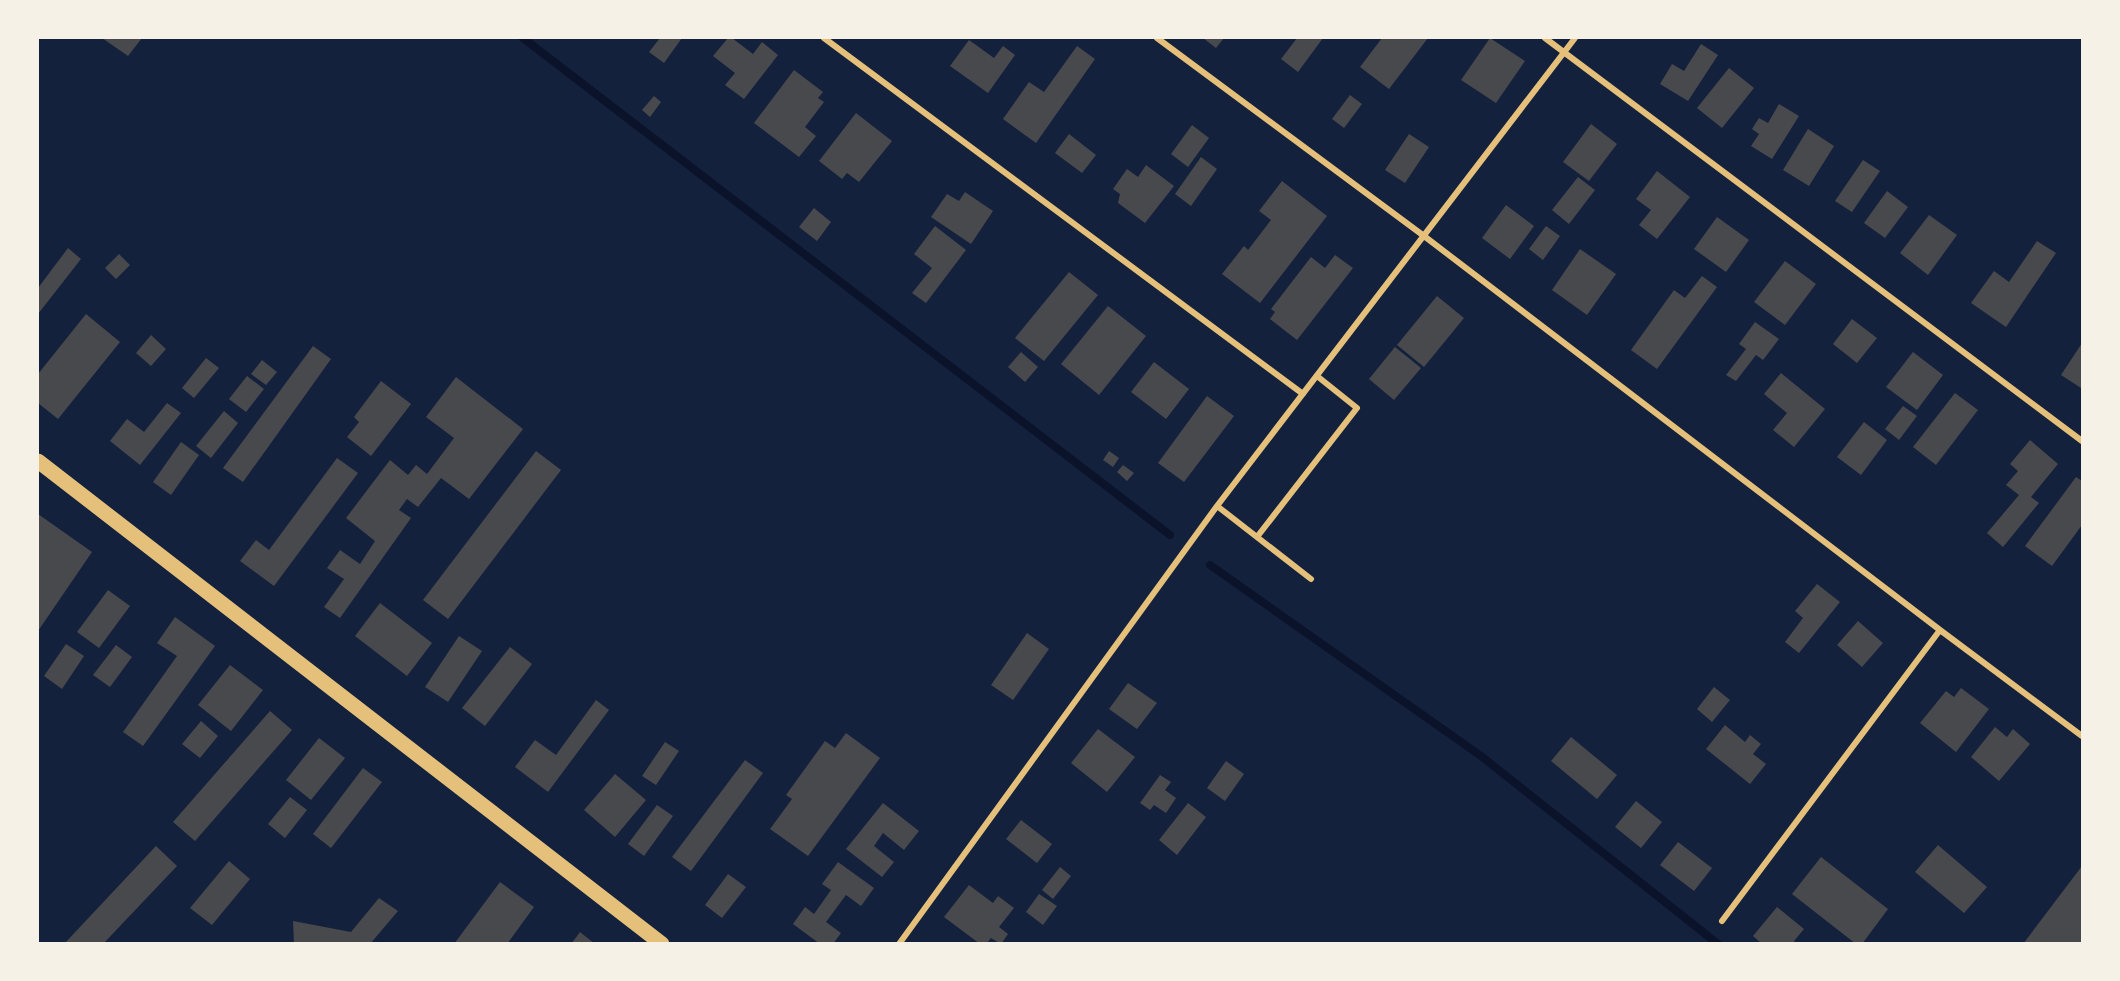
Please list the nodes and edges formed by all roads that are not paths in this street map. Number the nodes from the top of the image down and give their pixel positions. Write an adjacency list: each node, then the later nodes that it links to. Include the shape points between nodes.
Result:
1 (824, 38): 8 (street)
2 (1157, 38): 6 (street)
3 (1545, 38): 5 (street)
4 (1575, 38): 5 (street)
5 (1565, 52): 6 (street); 9 (street)
6 (1424, 236): 7 (street); 14 (street)
7 (1317, 376): 8 (street); 12 (street, via 1358,408)
8 (1303, 394): 11 (street)
9 (2082, 439)
10 (38, 461): 17 (main road)
11 (1217, 506): 12 (street); 18 (street)
12 (1257, 537): 13 (street)
13 (1311, 579)
14 (1940, 630): 15 (street); 16 (street)
15 (2082, 736)
16 (1722, 921)
17 (662, 944)
18 (899, 944)

